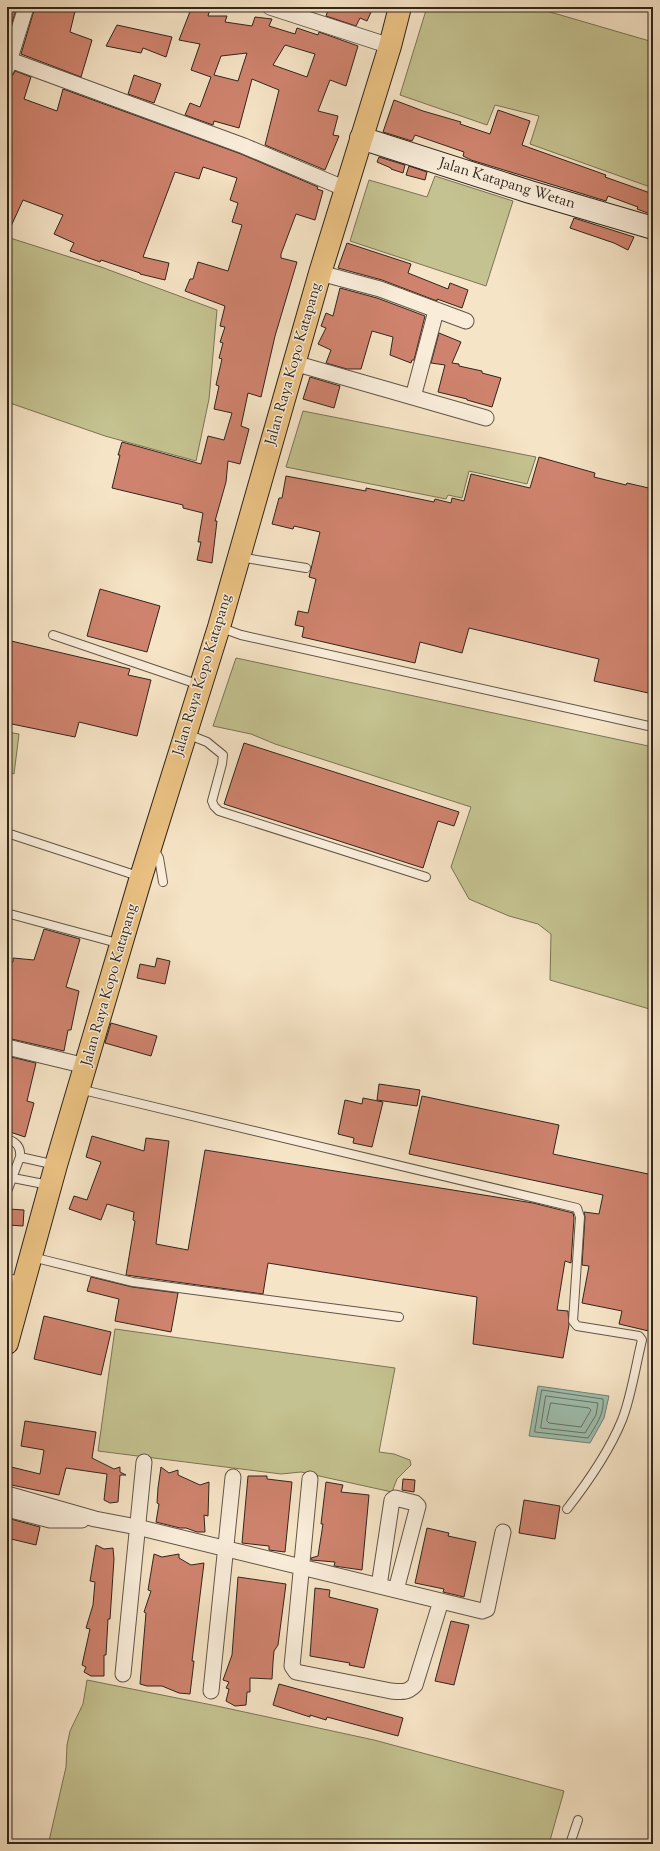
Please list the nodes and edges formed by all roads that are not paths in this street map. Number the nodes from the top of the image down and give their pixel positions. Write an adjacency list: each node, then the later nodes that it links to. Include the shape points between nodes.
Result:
1 (26, 7): 5 (street)
2 (270, 7): 4 (street)
3 (400, 7): 4 (main road, Jalan Raya Kopo Katapang)
4 (390, 46): 6 (main road, Jalan Raya Kopo Katapang)
5 (8, 64): 7 (street, via 244,146)
6 (362, 138): 7 (main road, Jalan Raya Kopo Katapang); 8 (street, Jalan Katapang Wetan)
7 (346, 189): 9 (main road, Jalan Raya Kopo Katapang)
8 (653, 228)
9 (320, 273): 10 (street, via 380,290); 12 (main road, Jalan Raya Kopo Katapang)
10 (436, 311): 11 (street); 13 (street)
11 (466, 321)
12 (294, 363): 13 (street); 15 (main road, Jalan Raya Kopo Katapang)
13 (413, 397): 14 (street)
14 (486, 418)
15 (238, 557): 16 (lane); 17 (main road, Jalan Raya Kopo Katapang)
16 (306, 568)
17 (219, 627): 19 (main road, Jalan Raya Kopo Katapang); 20 (lane, via 241,635)
18 (53, 635): 19 (lane)
19 (201, 686): 21 (main road, Jalan Raya Kopo Katapang)
20 (653, 727)
21 (185, 733): 23 (main road, Jalan Raya Kopo Katapang); 25 (lane, via 208,742 222,755 212,801 219,811)
22 (7, 833): 24 (lane)
23 (151, 845): 24 (main road, Jalan Raya Kopo Katapang); 26 (lane, via 159,858)
24 (142, 877): 28 (main road, Jalan Raya Kopo Katapang)
25 (426, 877)
26 (163, 882)
27 (10, 914): 28 (lane)
28 (122, 944): 30 (main road, Jalan Raya Kopo Katapang)
29 (7, 1047): 30 (street)
30 (86, 1066): 31 (main road, Jalan Raya Kopo Katapang)
31 (79, 1089): 34 (main road, Jalan Raya Kopo Katapang); 46 (lane, via 577,1208 580,1217 574,1324 639,1336 642,1340 622,1420 608,1450)
32 (7, 1138): 33 (lane, via 18,1145)
33 (20, 1157): 34 (lane); 35 (lane)
34 (54, 1175): 35 (lane); 37 (main road, Jalan Raya Kopo Katapang)
35 (13, 1178): 36 (lane)
36 (8, 1189)
37 (32, 1257): 38 (main road, Jalan Raya Kopo Katapang); 39 (lane, via 133,1282)
38 (16, 1280): 40 (main road, Jalan Raya Kopo Katapang)
39 (399, 1317)
40 (7, 1342)
41 (144, 1462): 48 (street)
42 (233, 1477): 50 (street)
43 (310, 1479): 51 (street)
44 (7, 1494): 47 (street)
45 (7, 1509): 47 (street, via 50,1520)
46 (567, 1509)
47 (95, 1519): 48 (street)
48 (138, 1527): 50 (street); 55 (street)
49 (503, 1532): 54 (street, via 487,1610)
50 (226, 1548): 51 (street); 56 (street)
51 (301, 1567): 52 (street); 54 (street, via 292,1666 296,1672 391,1691 410,1690 415,1685)
52 (379, 1586): 53 (street); 53 (street, via 392,1500 395,1498 418,1506)
53 (396, 1590): 54 (street)
54 (441, 1601)
55 (123, 1674)
56 (211, 1691)
57 (578, 1820): 58 (lane)
58 (570, 1844)

